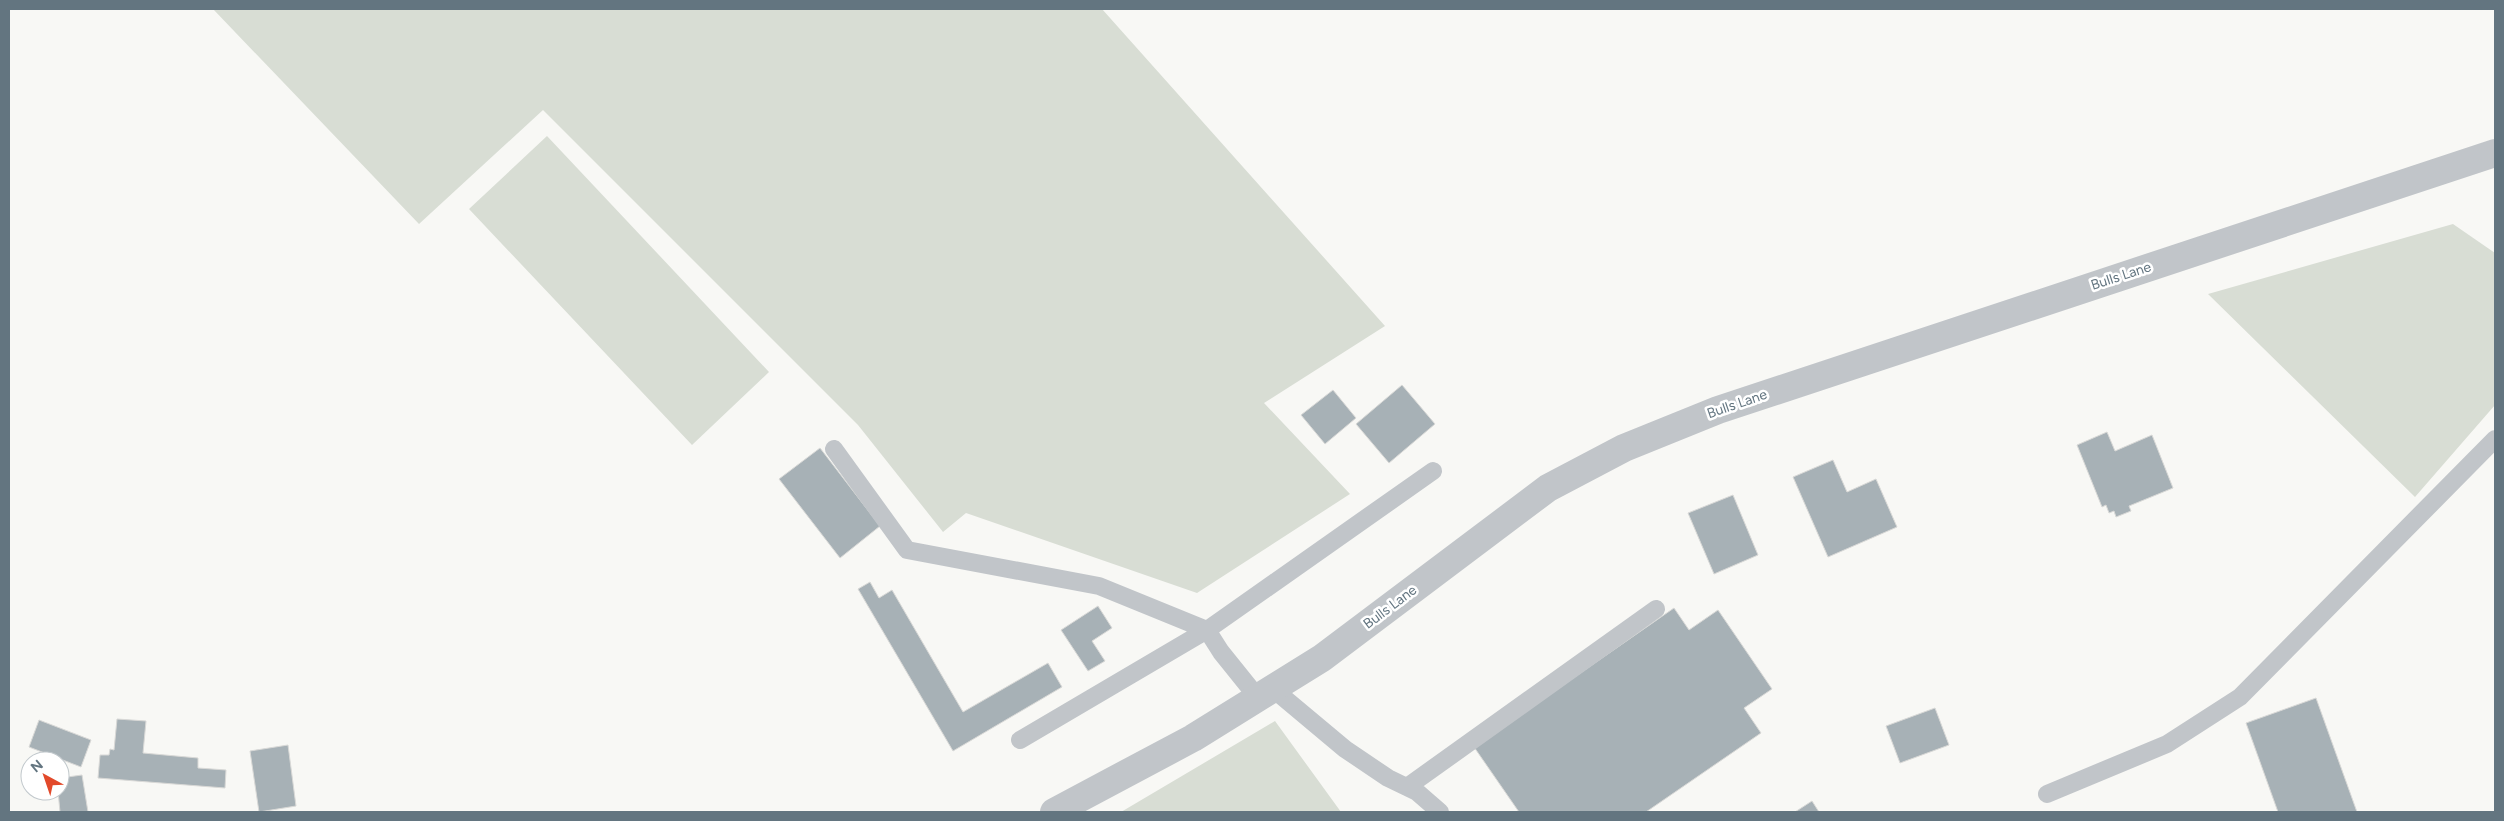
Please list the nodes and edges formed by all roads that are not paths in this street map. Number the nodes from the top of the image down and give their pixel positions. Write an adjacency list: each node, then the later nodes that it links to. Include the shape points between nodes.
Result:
1 (2495, 153): 7 (street, Bulls Lane, via 1718,410 1624,448 1548,488 1322,658)
2 (2495, 439): 10 (lane, via 2240,697 2167,744)
3 (834, 449): 6 (lane, via 907,550 1099,586)
4 (1432, 471): 6 (lane)
5 (1656, 609): 9 (lane)
6 (1207, 630): 7 (lane, via 1220,652); 8 (lane)
7 (1265, 693): 9 (lane, via 1345,749); 11 (street, Bulls Lane, via 1193,738)
8 (1020, 740)
9 (1407, 787): 12 (lane)
10 (2047, 794)
11 (1054, 812)
12 (1440, 812)

